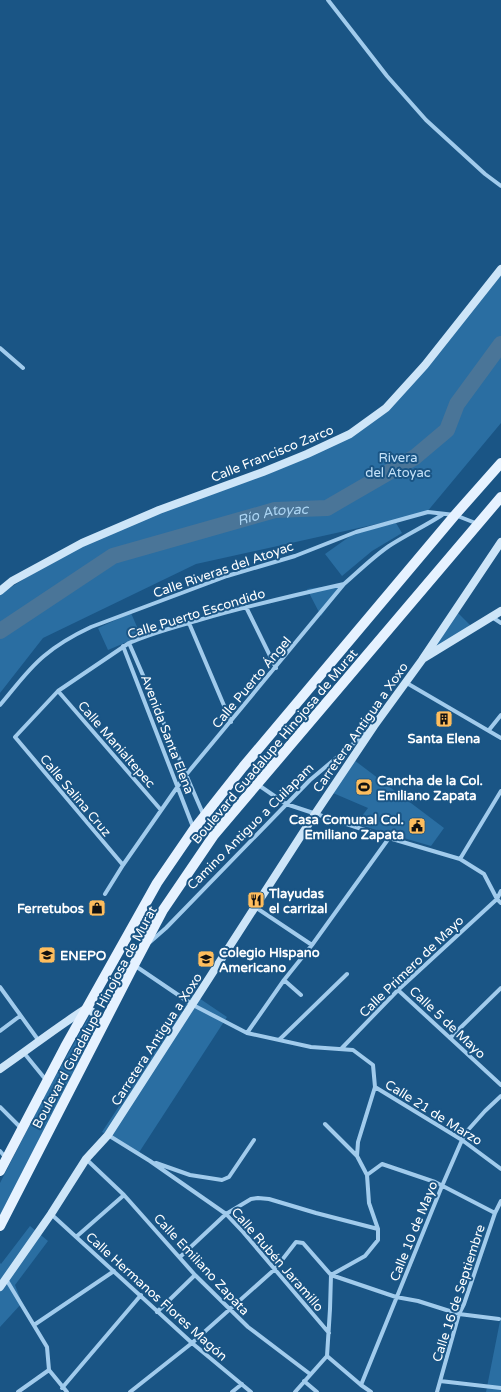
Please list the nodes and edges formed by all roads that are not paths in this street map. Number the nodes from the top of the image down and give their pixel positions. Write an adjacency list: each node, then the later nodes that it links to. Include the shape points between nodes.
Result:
1 (328, 0): 2 (street, via 387,76 426,120)
2 (501, 186)
3 (501, 269): 12 (street, Calle Francisco Zarco, via 425,365 386,408 350,434 263,472 159,510 82,543)
4 (0, 348): 5 (street)
5 (23, 368)
6 (501, 463): 9 (main road, Boulevard Guadalupe Hinojosa de Murat)
7 (501, 497): 10 (main road, Boulevard Guadalupe Hinojosa de Murat)
8 (443, 514): 9 (street, Calle Riveras del Atoyac); 14 (street, Calle Puerto Ángel, via 389,546); 27 (street, Calle Riveras del Atoyac, via 428,512 356,532 295,556 227,576 91,627 70,637 44,657)
9 (455, 515): 10 (street, Calle Riveras del Atoyac); 41 (main road, Boulevard Guadalupe Hinojosa de Murat)
10 (478, 524): 35 (main road, Boulevard Guadalupe Hinojosa de Murat)
11 (501, 542): 23 (street, Carretera Antigua a Xoxo)
12 (12, 581): 13 (street); 15 (street, Calle Francisco Zarco)
13 (0, 582)
14 (344, 584): 16 (street, Calle Puerto Escondido); 24 (street, Calle Puerto Ángel)
15 (0, 591)
16 (246, 607): 19 (street, Calle Puerto Escondido); 24 (street)
17 (501, 611): 18 (street)
18 (492, 617): 20 (street); 23 (street)
19 (189, 623): 21 (street, Calle Puerto Escondido); 29 (street)
20 (501, 623)
21 (129, 644): 22 (street, Calle Puerto Escondido); 34 (street, Avenida Santa Elena)
22 (123, 646): 26 (street, Calle Puerto Escondido); 36 (street, Avenida Santa Elena)
23 (422, 660): 25 (street, Carretera Antigua a Xoxo)
24 (276, 668): 29 (street, Calle Puerto Ángel)
25 (405, 682): 30 (street, Carretera Antigua a Xoxo); 31 (street)
26 (58, 691): 32 (street, Calle Puerto Escondido); 39 (street, Calle Manialtepec)
27 (0, 705)
28 (501, 715): 31 (street)
29 (231, 722): 34 (street, Calle Puerto Ángel)
30 (374, 726): 38 (street, Camino Antiguo a Cuilapam, via 310,780); 40 (street, Carretera Antigua a Xoxo)
31 (490, 730): 33 (street)
32 (14, 737): 45 (street, Calle Salina Cruz)
33 (501, 738)
34 (186, 776): 36 (street, Calle Puerto Ángel); 41 (street, Avenida Santa Elena)
35 (257, 784): 38 (street); 52 (main road, Boulevard Guadalupe Hinojosa de Murat, via 214,834 163,910)
36 (177, 787): 39 (street, Calle Puerto Ángel); 42 (street, Avenida Santa Elena)
37 (501, 791): 44 (street)
38 (286, 804): 40 (street); 52 (street, Camino Antiguo a Cuilapam, via 166,928)
39 (161, 810): 45 (street, Calle Puerto Ángel)
40 (315, 814): 43 (street); 50 (street, Carretera Antigua a Xoxo)
41 (204, 817): 42 (main road, Boulevard Guadalupe Hinojosa de Murat)
42 (194, 829): 61 (main road, Boulevard Guadalupe Hinojosa de Murat, via 157,883)
43 (389, 838): 44 (street); 51 (street)
44 (460, 860): 48 (street, via 484,874)
45 (123, 865): 47 (street, Calle Puerto Ángel)
46 (501, 891): 48 (street)
47 (105, 894)
48 (497, 899): 49 (street); 58 (street, Calle Primero de Mayo)
49 (501, 902)
50 (255, 907): 51 (street); 60 (street, Carretera Antigua a Xoxo)
51 (312, 945): 55 (street)
52 (145, 946): 53 (main road, Boulevard Guadalupe Hinojosa de Murat)
53 (134, 965): 60 (street); 63 (main road, Boulevard Guadalupe Hinojosa de Murat)
54 (347, 974): 67 (street)
55 (284, 980): 59 (street); 65 (street)
56 (0, 987): 62 (street)
57 (501, 988): 66 (street)
58 (398, 990): 66 (street, Calle 5 de Mayo); 69 (street, Calle Primero de Mayo)
59 (301, 995)
60 (193, 1005): 65 (street); 79 (street, Carretera Antigua a Xoxo)
61 (87, 1008): 63 (street); 68 (street); 72 (main road, Boulevard Guadalupe Hinojosa de Murat)
62 (20, 1016): 64 (street); 68 (street)
63 (105, 1021): 95 (main road, Boulevard Guadalupe Hinojosa de Murat)
64 (0, 1030)
65 (247, 1033): 67 (street)
66 (450, 1038): 73 (street, Calle 5 de Mayo)
67 (279, 1040): 69 (street, via 311,1047)
68 (39, 1041): 70 (street)
69 (341, 1049): 74 (street, via 353,1050 373,1066)
70 (24, 1053): 71 (street); 72 (street)
71 (0, 1069)
72 (48, 1081): 78 (main road, Boulevard Guadalupe Hinojosa de Murat)
73 (501, 1085)
74 (375, 1088): 81 (street, Calle 21 de Marzo); 83 (street, via 358,1142)
75 (501, 1096): 81 (street, Calle 10 de Mayo, via 468,1130)
76 (0, 1107): 78 (street)
77 (326, 1124): 83 (street)
78 (22, 1129): 82 (main road, Boulevard Guadalupe Hinojosa de Murat)
79 (108, 1135): 84 (street, Carretera Antigua a Xoxo); 85 (street, Calle Rubén Jaramillo)
80 (254, 1140): 85 (street, via 229,1177 222,1180 190,1175)
81 (462, 1140): 86 (street, Calle 21 de Marzo); 89 (street, Calle 10 de Mayo)
82 (3, 1155): 87 (main road, Boulevard Guadalupe Hinojosa de Murat)
83 (357, 1156): 88 (street)
84 (86, 1159): 90 (street, Calle Emiliano Zapata); 93 (street, Carretera Antigua a Xoxo)
85 (150, 1161): 94 (street, Calle Rubén Jaramillo)
86 (501, 1169)
87 (0, 1172)
88 (367, 1175): 89 (street, via 382,1164); 96 (street, via 370,1203)
89 (442, 1186): 92 (street); 106 (street, Calle 10 de Mayo)
90 (124, 1196): 97 (street); 98 (street, Calle Emiliano Zapata)
91 (501, 1201): 92 (street, Calle 16 de Septiembre)
92 (495, 1213): 109 (street, Calle 16 de Septiembre)
93 (51, 1214): 97 (street, Calle Hermanos Flores Magón); 103 (street, Carretera Antigua a Xoxo)
94 (226, 1214): 96 (street, via 251,1199 269,1199); 98 (street); 99 (street, Calle Rubén Jaramillo)
95 (0, 1226)
96 (378, 1229): 101 (street, via 378,1240 365,1256)
97 (76, 1237): 100 (street, Calle Hermanos Flores Magón)
98 (180, 1257): 102 (street, Calle Emiliano Zapata)
99 (275, 1269): 101 (street, via 296,1242 303,1243); 107 (street); 112 (street, Calle Rubén Jaramillo)
100 (114, 1271): 105 (street, Calle Hermanos Flores Magón); 111 (street)
101 (331, 1275): 106 (street); 112 (street)
102 (195, 1276): 107 (street, Calle Emiliano Zapata); 108 (street)
103 (6, 1278): 104 (street, Carretera Antigua a Xoxo); 111 (street)
104 (0, 1287)
105 (141, 1295): 108 (street, Calle Hermanos Flores Magón); 121 (street)
106 (396, 1297): 109 (street); 120 (street, Calle 10 de Mayo)
107 (230, 1310): 113 (street); 116 (street, Calle Emiliano Zapata, via 248,1327)
108 (157, 1312): 113 (street, Calle Hermanos Flores Magón)
109 (460, 1314): 110 (street); 118 (street, Calle 16 de Septiembre)
110 (499, 1319)
111 (34, 1325): 115 (street, via 47,1347)
112 (329, 1333): 114 (street)
113 (192, 1343): 119 (street, Calle Hermanos Flores Magón); 125 (street)
114 (328, 1356): 116 (street); 120 (street)
115 (49, 1370): 121 (street); 123 (street)
116 (310, 1374): 117 (street)
117 (304, 1380): 128 (street); 129 (street)
118 (440, 1381): 122 (street); 131 (street, Calle 16 de Septiembre)
119 (242, 1384): 126 (street); 127 (street, Calle Hermanos Flores Magón)
120 (361, 1385): 130 (street)
121 (62, 1388): 124 (street)
122 (501, 1388)
123 (18, 1392)
124 (67, 1392)
125 (130, 1392)
126 (232, 1392)
127 (251, 1392)
128 (295, 1392)
129 (317, 1392)
130 (371, 1392)
131 (437, 1392)

